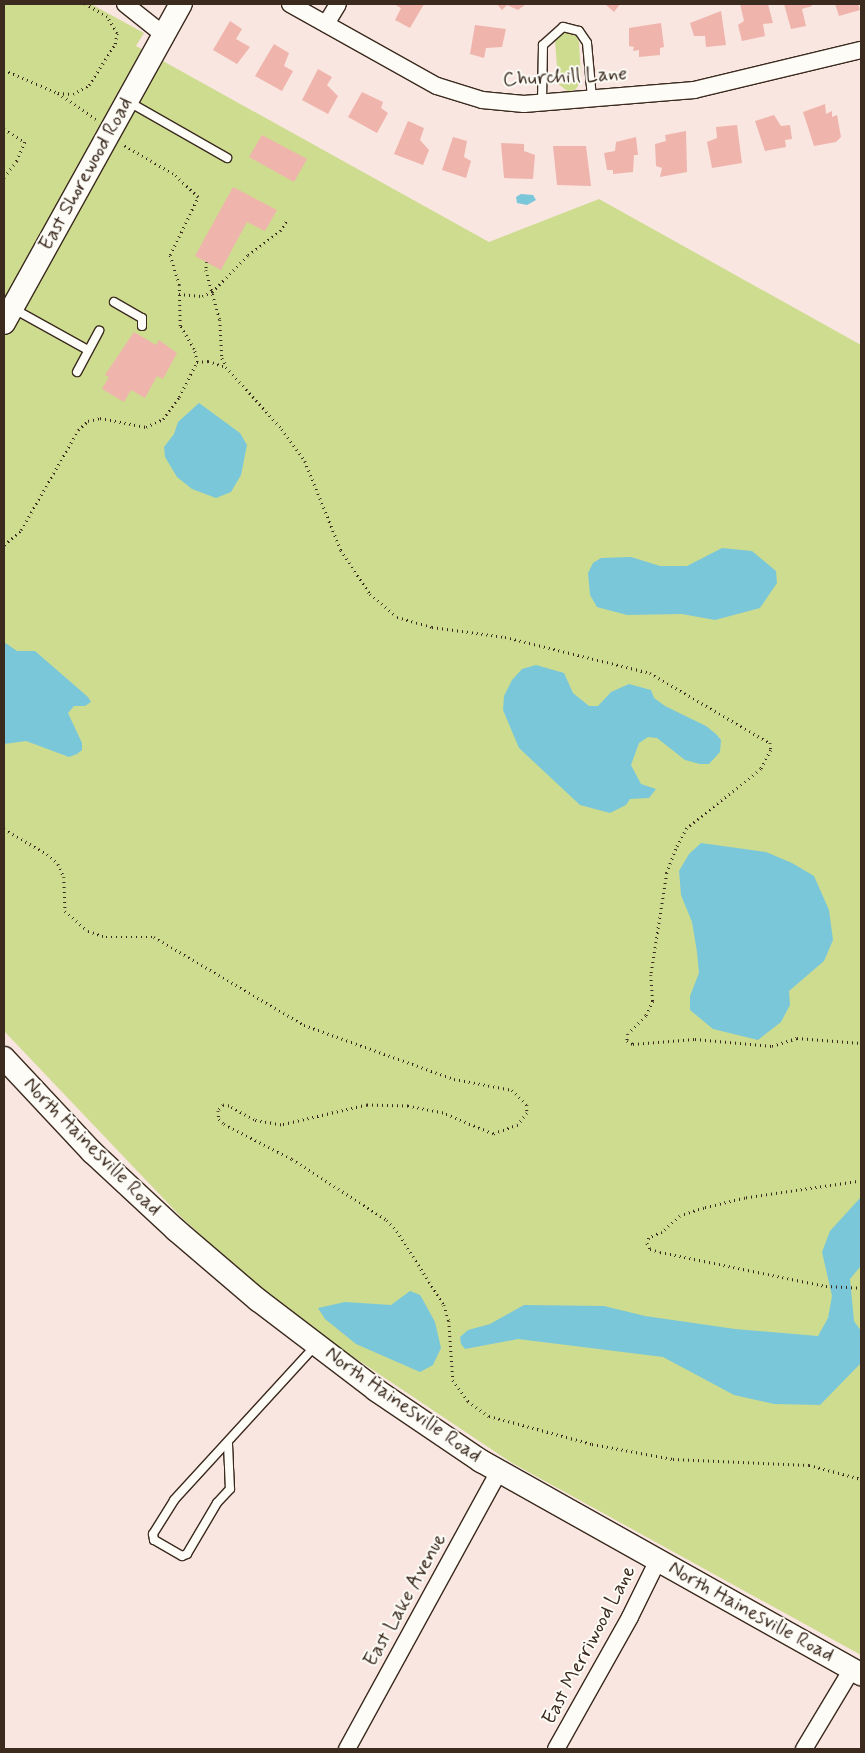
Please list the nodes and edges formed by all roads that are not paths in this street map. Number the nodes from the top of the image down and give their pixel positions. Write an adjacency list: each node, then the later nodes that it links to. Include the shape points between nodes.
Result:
1 (125, 4): 6 (street)
2 (181, 4): 6 (main road, East Shorewood Road)
3 (290, 4): 5 (street, Churchill Lane)
4 (338, 4): 5 (street)
5 (326, 24): 10 (street, Churchill Lane, via 461,96 500,102)
6 (166, 30): 9 (main road, East Shorewood Road)
7 (861, 50): 8 (street, Churchill Lane, via 694,90)
8 (592, 98): 10 (street, Churchill Lane); 10 (lane, via 587,43 579,31 563,27 543,45)
9 (127, 101): 11 (lane); 13 (main road, East Shorewood Road)
10 (542, 102)
11 (227, 158)
12 (114, 302): 14 (lane, via 142,318)
13 (8, 316): 16 (lane)
14 (142, 326)
15 (100, 330): 16 (lane)
16 (88, 350): 17 (lane)
17 (77, 372)
18 (6, 1061): 19 (main road, North Hainesville Road, via 92,1152 176,1230)
19 (317, 1345): 20 (lane); 21 (main road, North Hainesville Road, via 376,1390)
20 (228, 1444): 20 (lane, via 174,1500 153,1534 154,1540 182,1556 187,1554 216,1503 230,1489)
21 (500, 1471): 22 (main road, North Hainesville Road); 24 (street, East Lake Avenue)
22 (658, 1560): 23 (main road, North Hainesville Road); 25 (street, East Merriwood Lane)
23 (857, 1671): 26 (street)
24 (347, 1749)
25 (556, 1749)
26 (804, 1749)

